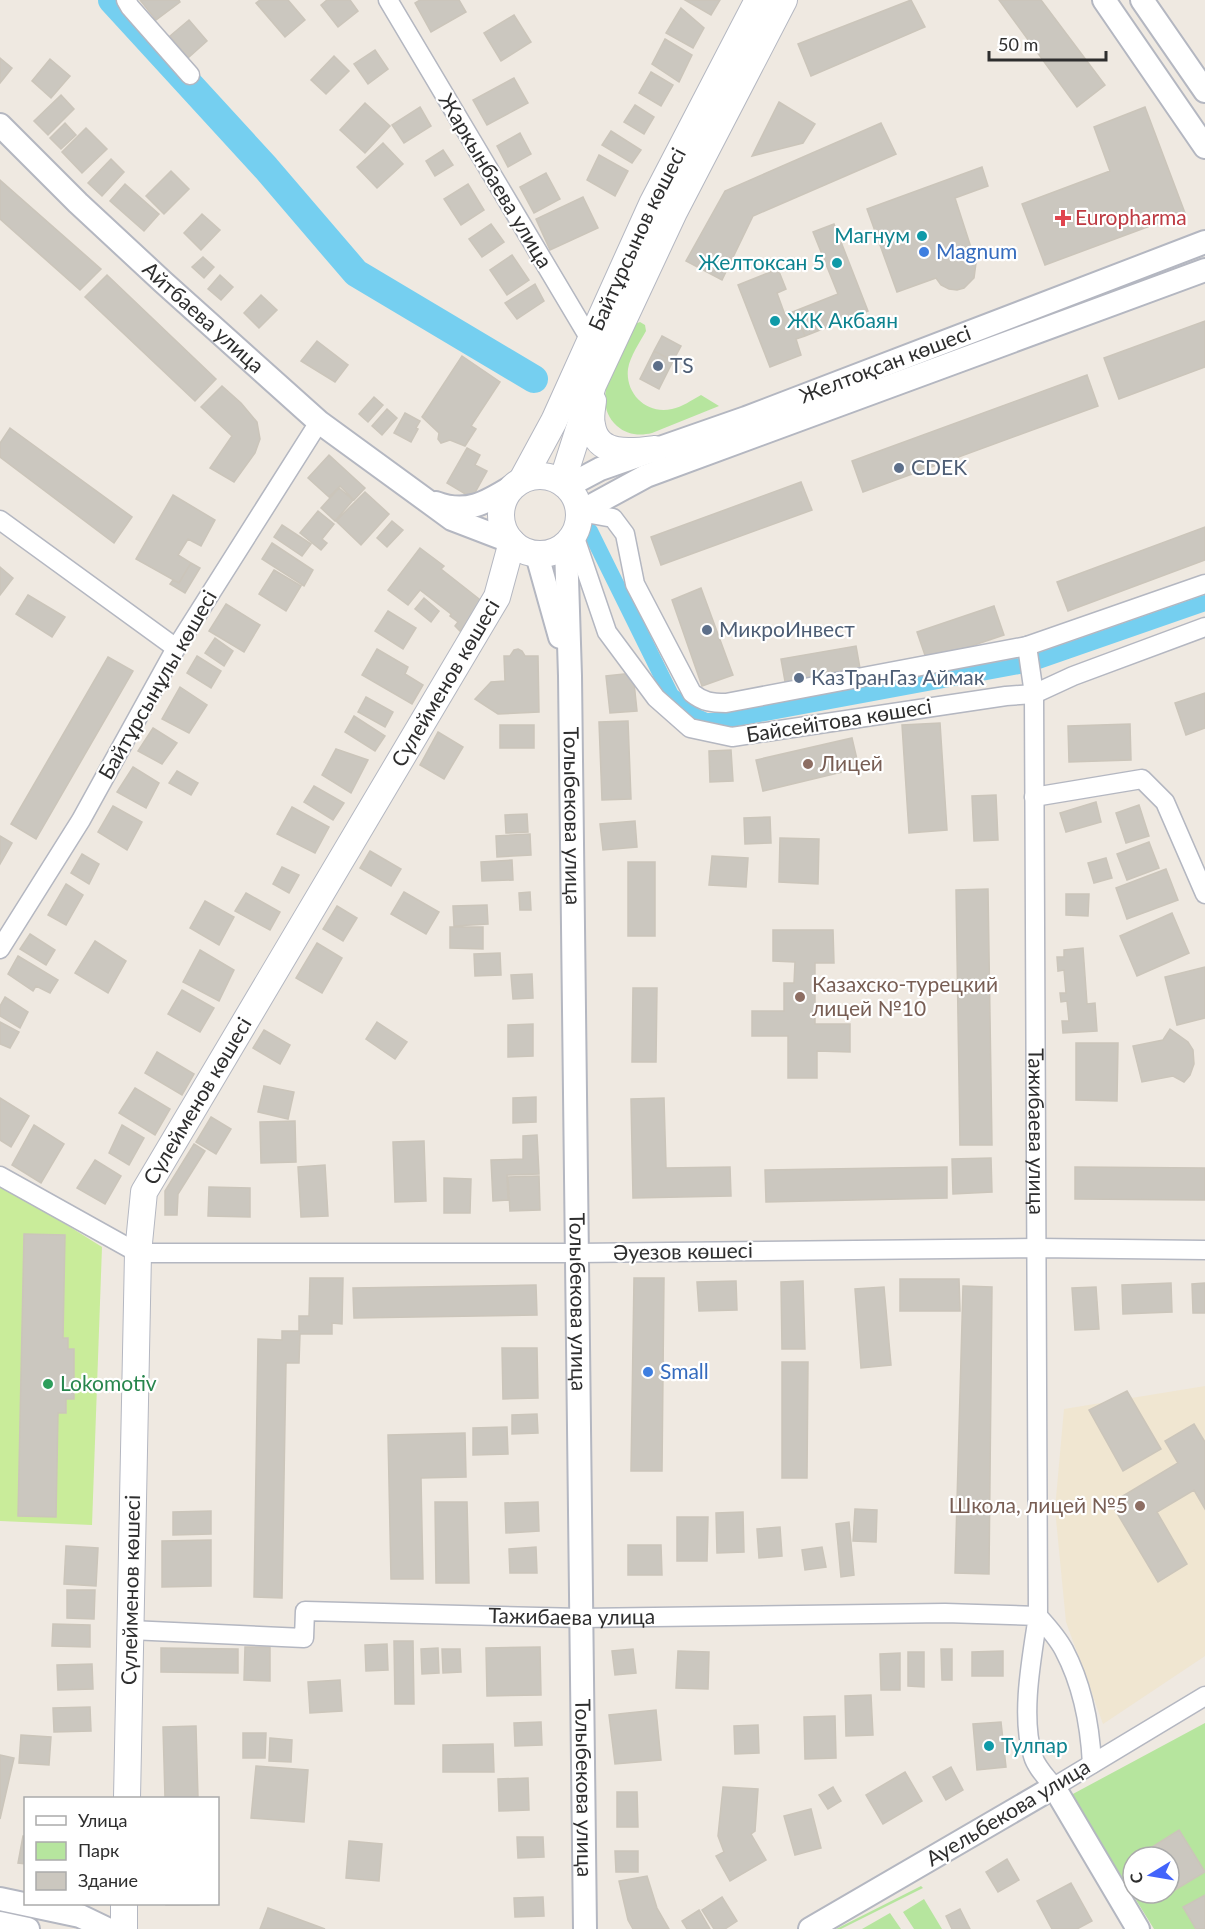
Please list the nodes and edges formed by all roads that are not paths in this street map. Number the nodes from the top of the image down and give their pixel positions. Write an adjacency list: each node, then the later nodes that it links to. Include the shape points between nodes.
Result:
1 (126, 0): 7 (street)
2 (388, 0): 13 (street, Жаркынбаева улица)
3 (758, 0): 13 (main road, Байтұрсынов көшесі, via 652,204)
4 (784, 0): 13 (main road, Байтұрсынов көшесі)
5 (1104, 0): 10 (street)
6 (1142, 0): 8 (street)
7 (190, 75)
8 (1205, 91)
9 (0, 125): 15 (street, Айтбаева улица, via 78,203)
10 (1205, 147)
11 (1205, 242): 16 (street, Желтоқсан көшесі, via 757,414)
12 (1205, 270): 21 (street, Желтоқсан көшесі, via 646,476)
13 (598, 350): 14 (main road, Байтұрсынов көшесі); 17 (main road, Байтұрсынов көшесі)
14 (593, 385): 16 (main road, via 592,428 603,444 621,452); 18 (main road, Байтұрсынов көшесі)
15 (319, 422): 19 (street, Айтбаева улица); 27 (street, Байтұрсынұлы көшесі)
16 (655, 449): 18 (street, Желтоқсан көшесі)
17 (517, 483): 18 (main road, via 542,475); 19 (street, via 470,508 450,509); 22 (main road, via 503,502 501,520)
18 (565, 484): 21 (main road, via 574,494)
19 (420, 497): 22 (street, via 452,519)
20 (0, 520): 27 (street)
21 (573, 531): 23 (main road, via 547,554); 26 (street, Байсейітова көшесі, via 613,518 625,534 635,584 692,693 709,702 726,703); 28 (street); 29 (street, Байсейітова көшесі, via 607,632 656,698 690,728 732,737)
22 (512, 542): 23 (main road); 36 (main road, Сүлейменов көшесі, via 497,597 144,1192)
23 (537, 555): 28 (street)
24 (1205, 584): 26 (street, Байсейітова көшесі)
25 (1205, 627): 29 (street, Байсейітова көшесі)
26 (1027, 646): 29 (street, Тажибаева улица)
27 (176, 648): 32 (street, Байтұрсынұлы көшесі, via 81,820)
28 (570, 676): 37 (street, Толыбекова улица)
29 (1034, 694): 30 (street, Тажибаева улица)
30 (1034, 796): 31 (street, via 1142,779 1165,802); 34 (street, Тажибаева улица)
31 (1205, 894)
32 (0, 949)
33 (0, 1176): 36 (street, Әуезов көшесі)
34 (1037, 1248): 35 (street, Әуезов көшесі); 37 (street, Әуезов көшесі); 38 (street, Тажибаева улица)
35 (1205, 1250)
36 (138, 1253): 37 (street, Әуезов көшесі); 40 (main road, Сүлейменов көшесі)
37 (576, 1253): 39 (street, Толыбекова улица)
38 (1038, 1616): 39 (street, Тажибаева улица, via 945,1613); 42 (street, via 1064,1648 1082,1698); 43 (street, Тажибаева улица, via 1028,1720 1033,1758)
39 (581, 1618): 40 (street, Тажибаева улица, via 305,1611 304,1638); 53 (street, Толыбекова улица)
40 (130, 1630): 44 (main road, Сүлейменов көшесі)
41 (1205, 1696): 42 (street, Ауельбекова улица)
42 (1092, 1764): 43 (street, Ауельбекова улица)
43 (1054, 1787): 54 (street, Ауельбекова улица); 55 (street, Тажибаева улица)
44 (127, 1797)
45 (0, 1899): 46 (street)
46 (24, 1904)
47 (28, 1905): 51 (street, via 80,1916)
48 (124, 1905): 52 (main road)
49 (0, 1923): 50 (street)
50 (28, 1929)
51 (107, 1929)
52 (124, 1929)
53 (585, 1929)
54 (810, 1929)
55 (1138, 1929)

